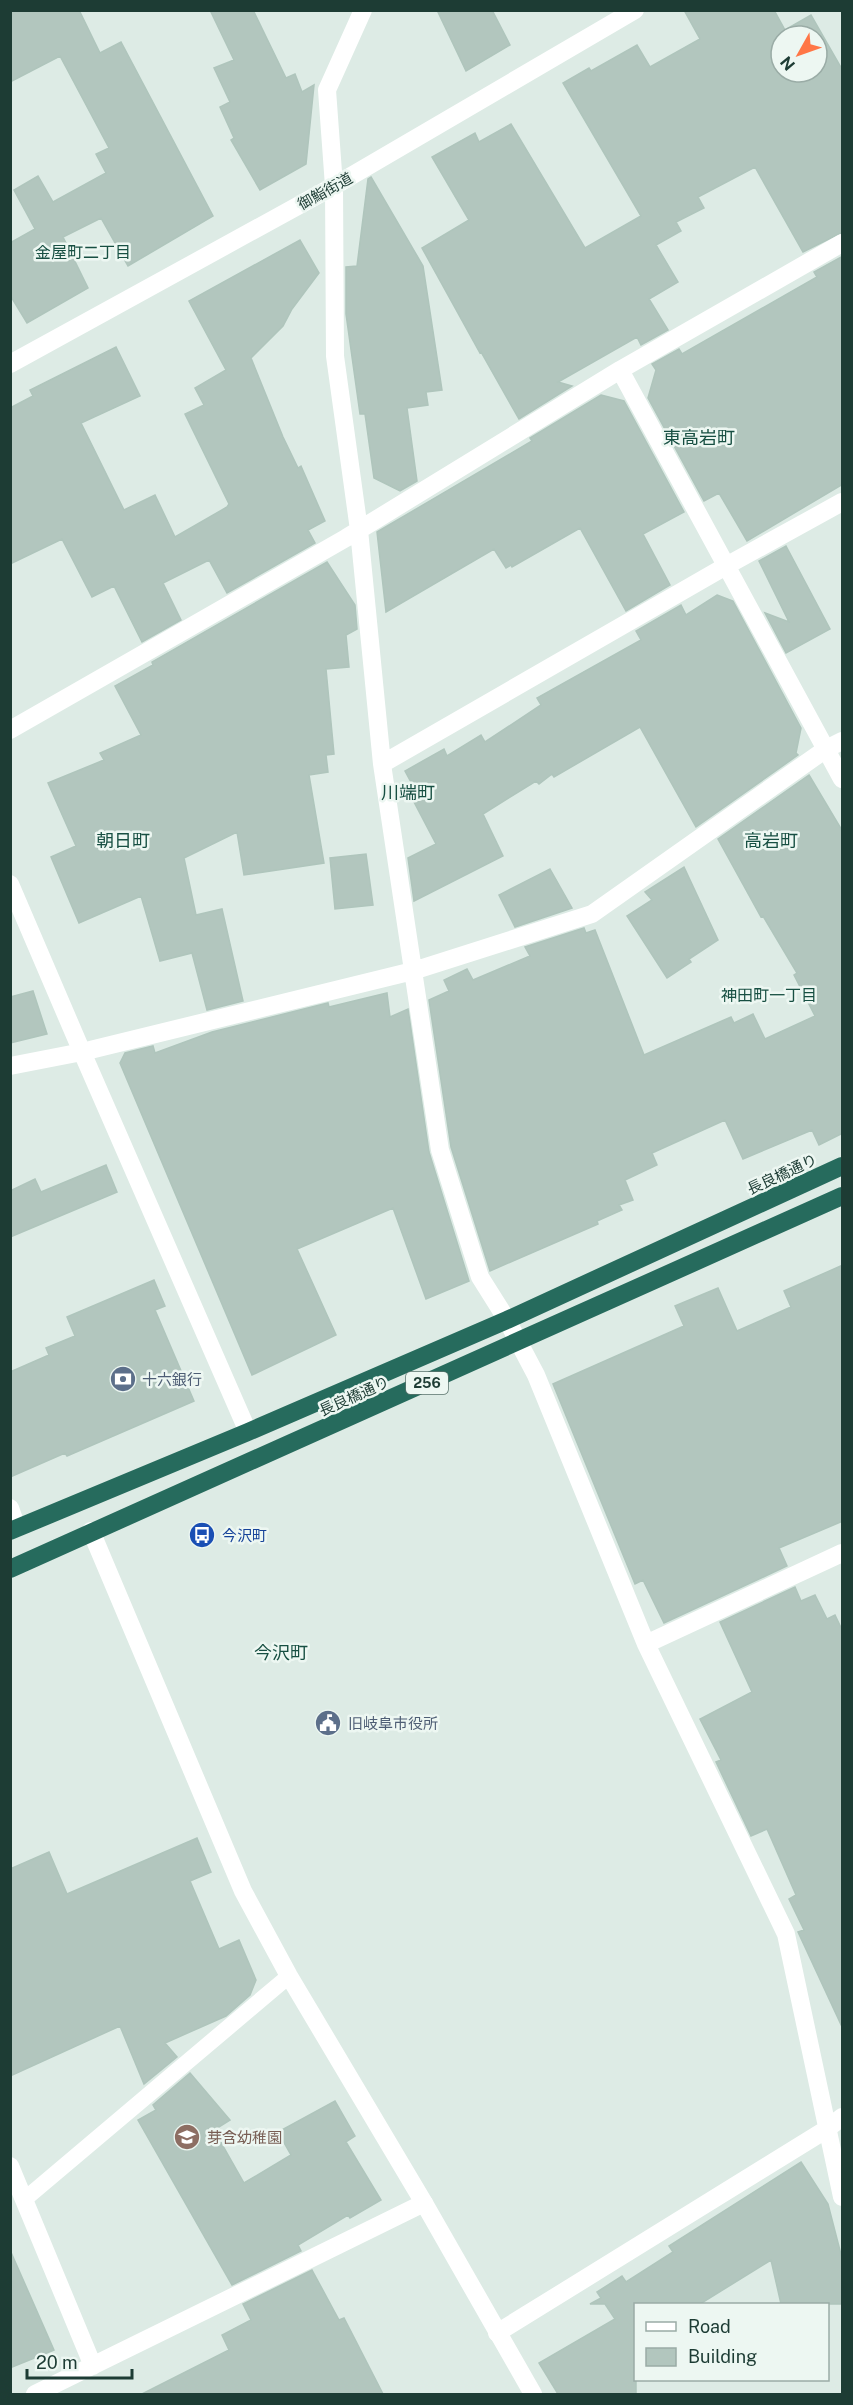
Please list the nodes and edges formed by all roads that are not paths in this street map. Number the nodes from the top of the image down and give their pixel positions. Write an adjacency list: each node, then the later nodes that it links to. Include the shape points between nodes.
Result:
1 (363, 10): 3 (street, via 327,90)
2 (635, 10): 3 (street, 御鮨街道)
3 (334, 186): 5 (street, 御鮨街道); 8 (street, via 335,356)
4 (843, 243): 6 (street)
5 (10, 364)
6 (620, 370): 8 (street); 9 (street)
7 (843, 502): 9 (street)
8 (359, 530): 10 (street); 12 (street)
9 (726, 566): 11 (street); 12 (street)
10 (10, 730)
11 (835, 745): 13 (street); 15 (street, via 592,914)
12 (382, 765): 15 (street)
13 (843, 779)
14 (10, 884): 16 (street)
15 (413, 971): 16 (street); 20 (street, via 440,1150 480,1277)
16 (82, 1052): 17 (street); 22 (street)
17 (10, 1066)
18 (843, 1166): 20 (highway, 長良橋通り / 256)
19 (843, 1196): 21 (highway, 長良橋通り / 256)
20 (507, 1320): 21 (street); 22 (highway, 長良橋通り / 256)
21 (520, 1342): 25 (highway, 長良橋通り / 256); 28 (street)
22 (248, 1432): 24 (highway, 長良橋通り / 256)
23 (10, 1508): 24 (street)
24 (14, 1529)
25 (91, 1531): 27 (highway, 長良橋通り / 256); 29 (street, via 243,1891)
26 (843, 1553): 28 (street)
27 (10, 1569)
28 (646, 1644): 31 (street, via 786,1934)
29 (290, 1976): 34 (lane); 35 (street)
30 (843, 2117): 31 (street)
31 (827, 2129): 33 (street); 36 (street)
32 (10, 2166): 34 (street)
33 (843, 2197)
34 (25, 2199): 37 (street)
35 (424, 2204): 36 (street); 37 (street)
36 (497, 2333): 39 (street)
37 (93, 2366): 38 (street)
38 (35, 2394)
39 (533, 2394)

